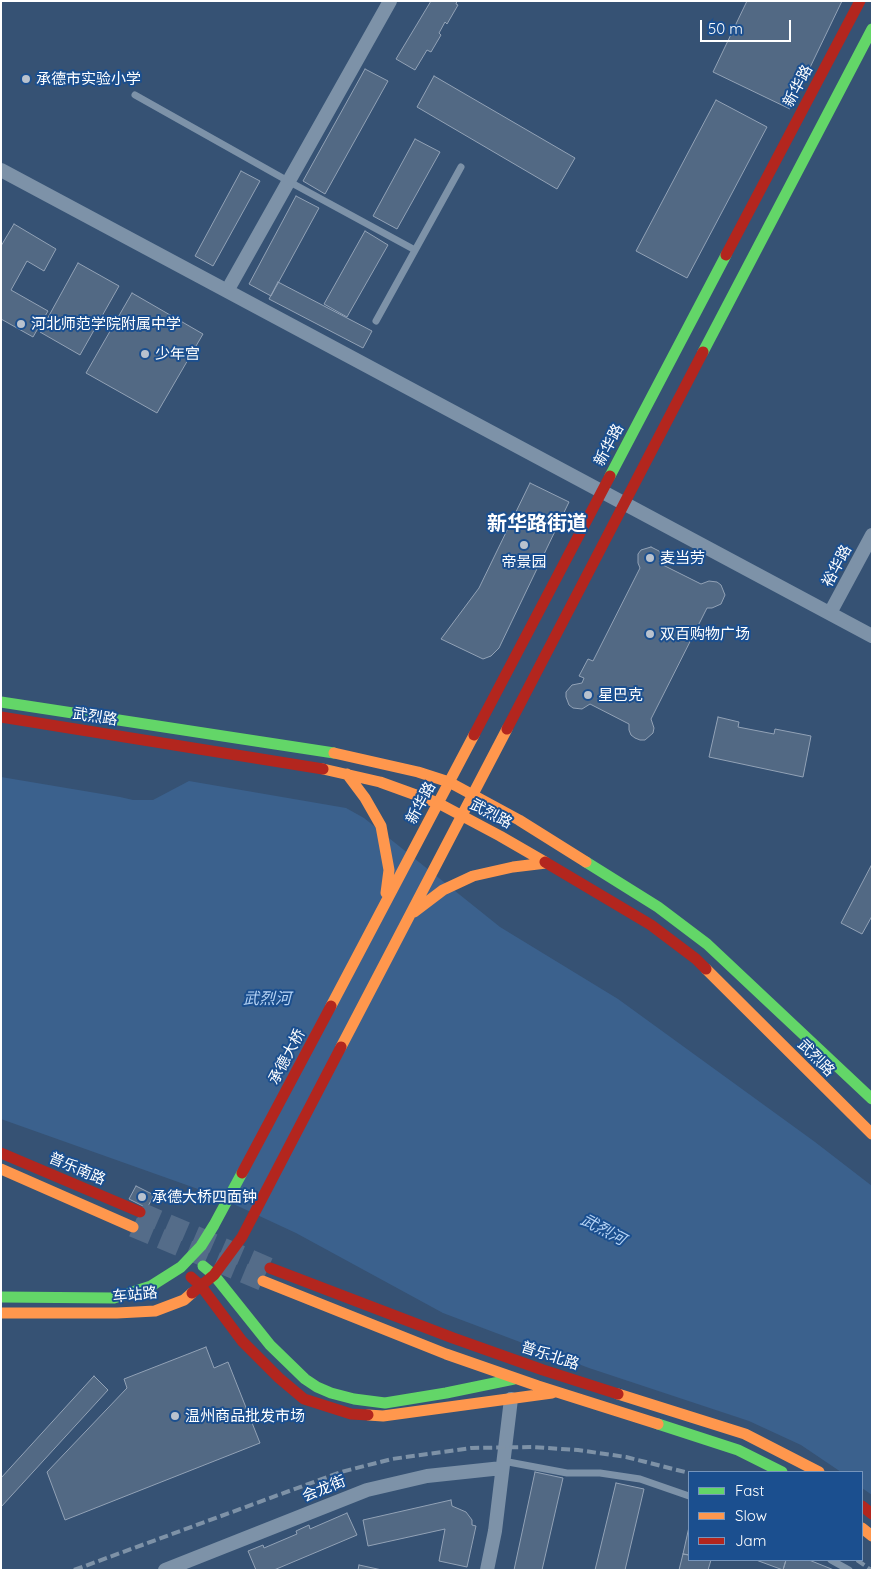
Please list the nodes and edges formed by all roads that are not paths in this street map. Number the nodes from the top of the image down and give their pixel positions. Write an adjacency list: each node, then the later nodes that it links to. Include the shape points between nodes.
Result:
1 (390, 1): 7 (street)
2 (860, 1): 11 (main road, 新华路)
3 (872, 29): 12 (main road)
4 (135, 96): 7 (lane)
5 (461, 167): 8 (lane)
6 (1, 170): 9 (street)
7 (288, 182): 8 (lane); 9 (street)
8 (415, 250): 10 (lane)
9 (227, 291): 11 (street)
10 (376, 321)
11 (602, 491): 12 (street); 19 (main road, 新华路)
12 (625, 503): 14 (street); 20 (main road)
13 (872, 535): 14 (street, 裕华路)
14 (830, 613): 15 (street)
15 (872, 636)
16 (1, 702): 19 (main road, 武烈路, via 339,754)
17 (1, 717): 18 (main road, 武烈路)
18 (347, 774): 21 (main road, 武烈路); 24 (main road, via 366,798 381,826 388,870)
19 (449, 782): 20 (main road, 武烈路); 21 (main road, 新华路)
20 (472, 795): 22 (main road); 26 (main road, 武烈路, via 527,825 658,907 707,944)
21 (438, 803): 22 (main road, 武烈路); 24 (main road, 新华路)
22 (462, 816): 23 (main road, 武烈路); 25 (main road)
23 (546, 862): 25 (main road, via 472,876 443,890); 27 (main road, 武烈路, via 651,925 696,959)
24 (386, 902): 31 (main road, 承德大桥)
25 (410, 914): 36 (main road, 车站路, via 242,1237)
26 (872, 1098)
27 (872, 1134)
28 (1, 1153): 30 (main road, 普乐南路)
29 (1, 1169): 32 (main road, 普乐南路)
30 (140, 1212)
31 (214, 1225): 33 (main road, 车站路)
32 (133, 1227)
33 (192, 1256): 34 (main road, 车站路); 36 (main road)
34 (181, 1267): 38 (main road); 39 (main road, 车站路, via 151,1286 114,1298)
35 (270, 1268): 41 (main road, 普乐北路)
36 (214, 1275): 38 (main road, 车站路); 42 (main road, via 270,1345 305,1379 332,1393 385,1403)
37 (263, 1281): 42 (main road, via 446,1354)
38 (201, 1286): 40 (main road, 车站路, via 184,1300 155,1311); 44 (main road, via 242,1341 304,1399 351,1414 383,1416)
39 (1, 1297)
40 (1, 1314)
41 (553, 1373): 42 (main road); 47 (main road, 普乐北路, via 745,1434)
42 (516, 1378): 43 (main road)
43 (557, 1392): 44 (main road); 46 (main road, via 738,1450)
44 (511, 1399): 45 (street)
45 (503, 1465): 48 (lane, via 640,1479); 50 (street, 会龙街, via 427,1476 366,1490); 51 (street)
46 (780, 1471)
47 (817, 1471)
48 (688, 1496)
49 (834, 1561): 52 (lane)
50 (166, 1570)
51 (487, 1570)
52 (849, 1570)

